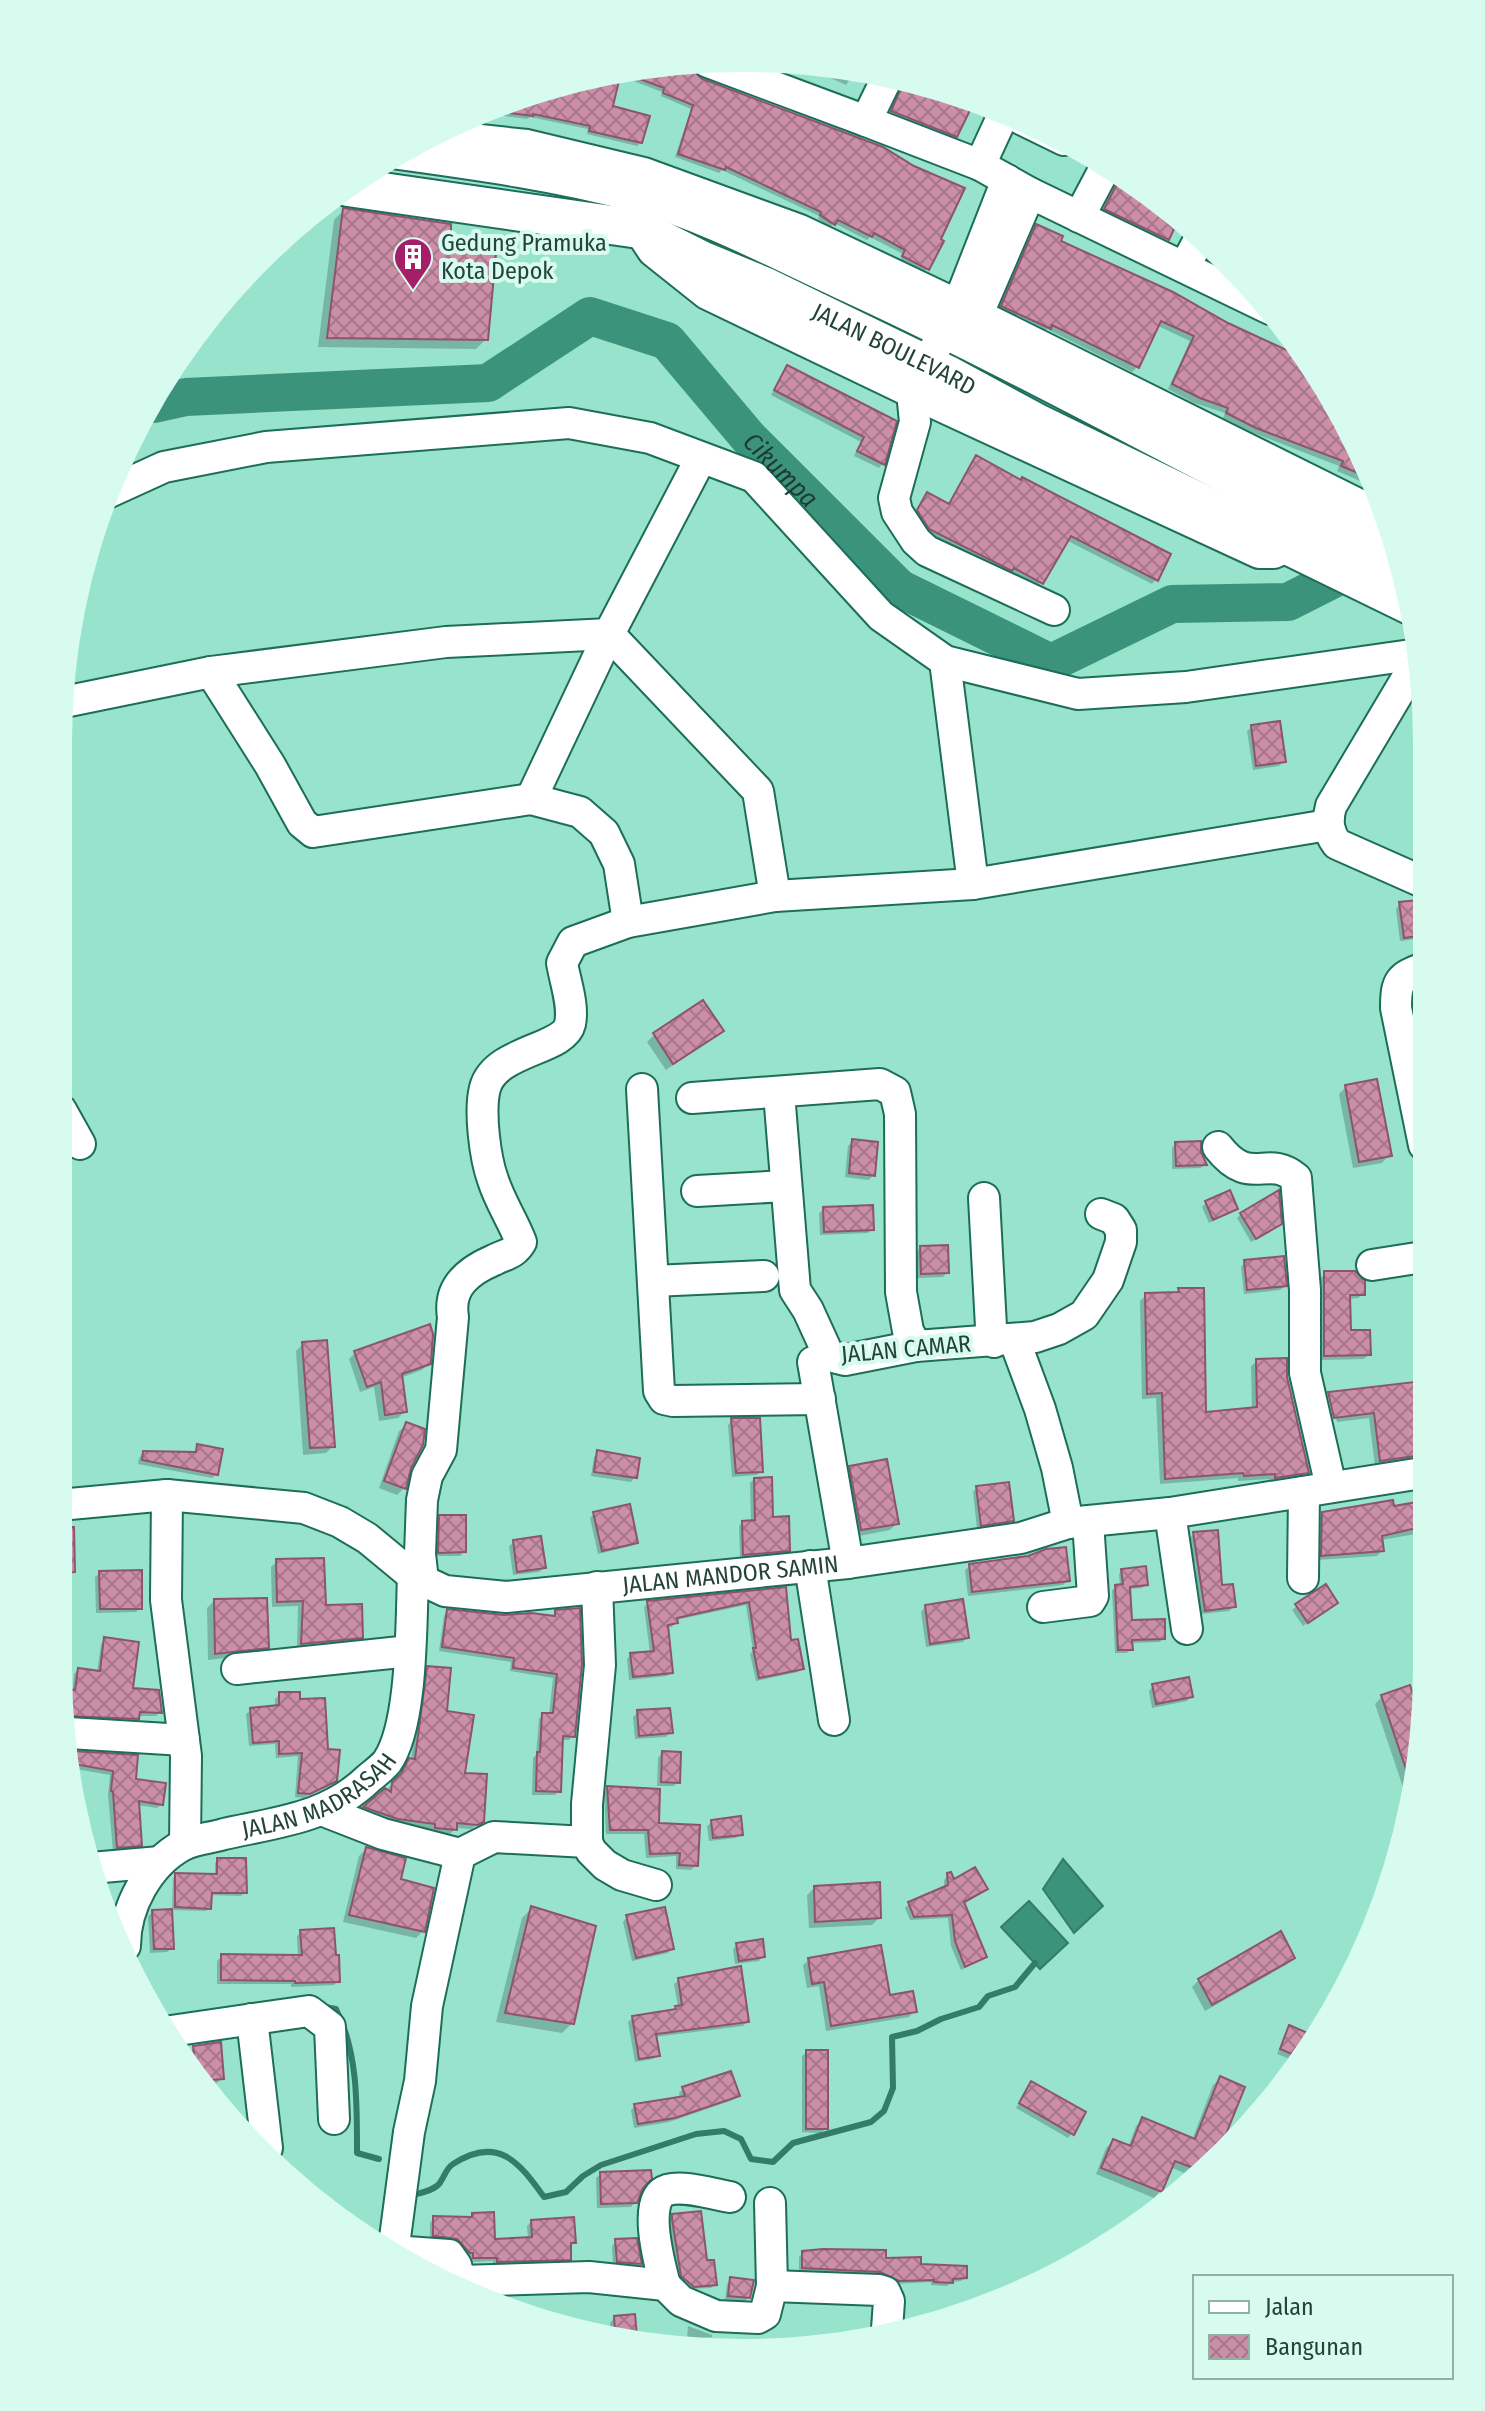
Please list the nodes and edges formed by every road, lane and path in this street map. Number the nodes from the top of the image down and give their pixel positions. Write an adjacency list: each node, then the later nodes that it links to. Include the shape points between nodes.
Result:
1 (735, 72): 3 (street)
2 (883, 87): 3 (street)
3 (866, 121): 7 (street)
4 (999, 123): 7 (street)
5 (454, 137): 15 (street, via 527,145 644,173 800,230)
6 (423, 153): 15 (main road, JALAN BOULEVARD, via 529,168 638,194)
7 (980, 165): 9 (street)
8 (1101, 176): 11 (street)
9 (1018, 187): 11 (street); 15 (street)
10 (364, 189): 16 (main road, JALAN BOULEVARD, via 639,229 766,287)
11 (1079, 217): 13 (street)
12 (1195, 247): 13 (street)
13 (1185, 266): 14 (street)
14 (1242, 295)
15 (962, 322): 16 (street); 19 (street); 20 (main road, JALAN BOULEVARD)
16 (926, 391): 20 (main road, JALAN BOULEVARD, via 1035,422); 23 (street, via 894,498 897,512 927,551)
17 (701, 458): 18 (street, via 650,438 569,423 266,447 164,467); 24 (street); 26 (street, via 754,477 881,616)
18 (123, 486)
19 (1371, 511)
20 (1301, 538): 21 (main road, JALAN BOULEVARD); 22 (main road, JALAN BOULEVARD)
21 (1387, 558)
22 (1396, 597)
23 (1054, 610)
24 (609, 634): 27 (street, via 446,642); 30 (street); 34 (street, via 758,791)
25 (1407, 658): 26 (street, via 1186,687 1078,694)
26 (945, 661): 33 (street)
27 (211, 672): 29 (street); 30 (street, via 302,823 313,832)
28 (1409, 673): 31 (street, via 1331,806)
29 (73, 700)
30 (531, 799): 35 (street, via 580,812 604,833 619,864)
31 (1328, 825): 32 (street, via 1337,844); 33 (street)
32 (1413, 878)
33 (973, 884): 34 (street)
34 (775, 896): 35 (street)
35 (628, 922): 65 (street, JALAN MADRASAH, via 573,942 562,963 570,1025 561,1037 498,1069 484,1091 492,1180 521,1242 515,1251 457,1285 450,1303 441,1450 422,1500)
36 (1413, 972): 38 (street, via 1399,981 1396,1008)
37 (642, 1089): 51 (street)
38 (1413, 1091)
39 (779, 1093): 40 (street); 44 (street, JALAN CAMAR); 53 (street, via 880,1084 895,1092 900,1114 901,1292)
40 (692, 1098)
41 (72, 1130): 42 (street)
42 (80, 1144)
43 (1218, 1147): 57 (street, via 1237,1167 1277,1168 1296,1178 1305,1373)
44 (786, 1186): 45 (street); 53 (street, JALAN CAMAR, via 795,1290 829,1356 845,1360)
45 (697, 1191)
46 (984, 1198): 52 (street, via 991,1327)
47 (1101, 1214): 52 (street, JALAN CAMAR, via 1114,1219 1121,1242 1100,1295 1084,1315 1059,1329)
48 (1413, 1259): 49 (street)
49 (1372, 1265)
50 (764, 1276): 51 (street)
51 (653, 1281): 55 (street, via 659,1391 664,1399)
52 (1004, 1340): 53 (street, JALAN CAMAR); 61 (street, via 1040,1409)
53 (916, 1346)
54 (813, 1362): 55 (street)
55 (820, 1399): 62 (street)
56 (1413, 1474): 57 (street, JALAN MANDOR SAMIN)
57 (1318, 1489): 60 (street, JALAN MANDOR SAMIN); 64 (street)
58 (167, 1495): 59 (street, JALAN MANDOR SAMIN); 65 (street, JALAN MANDOR SAMIN, via 304,1508 367,1538); 73 (street, via 166,1600)
59 (72, 1504)
60 (1170, 1513): 61 (street, JALAN MANDOR SAMIN); 68 (street)
61 (1078, 1522): 62 (street, JALAN MANDOR SAMIN, via 1021,1538); 67 (street, via 1093,1596 1090,1601)
62 (848, 1563): 63 (street, JALAN MANDOR SAMIN)
63 (810, 1566): 66 (street, JALAN MANDOR SAMIN); 71 (street)
64 (1303, 1578)
65 (418, 1579): 66 (street, JALAN MANDOR SAMIN, via 445,1591 506,1597); 69 (street, JALAN MADRASAH)
66 (597, 1587): 75 (street, via 600,1665)
67 (1043, 1607)
68 (1187, 1629)
69 (410, 1651): 70 (street); 74 (street, JALAN MADRASAH, via 400,1729 388,1761)
70 (237, 1669)
71 (834, 1720)
72 (75, 1733): 73 (street)
73 (184, 1740): 76 (street)
74 (324, 1811): 76 (street, JALAN MADRASAH); 77 (street, via 383,1834)
75 (587, 1842): 77 (street, via 494,1837); 80 (street, via 605,1865)
76 (185, 1844): 78 (street, JALAN MADRASAH)
77 (460, 1854): 88 (street, via 427,2006)
78 (160, 1862): 79 (street); 81 (street, JALAN MADRASAH)
79 (103, 1867)
80 (656, 1885)
81 (125, 1929)
82 (252, 2019): 83 (street); 84 (street, via 309,2011 330,2027); 85 (street)
83 (178, 2030)
84 (334, 2119)
85 (266, 2141)
86 (730, 2197): 92 (street, via 680,2189 656,2198 657,2247)
87 (770, 2203): 93 (street)
88 (395, 2241)
89 (415, 2253): 90 (street, via 449,2255)
90 (458, 2275)
91 (475, 2283): 92 (street, via 589,2277)
92 (665, 2285): 93 (street, via 681,2301 716,2316 758,2318 765,2314)
93 (772, 2286): 94 (street, via 879,2290 889,2301)
94 (887, 2323)

